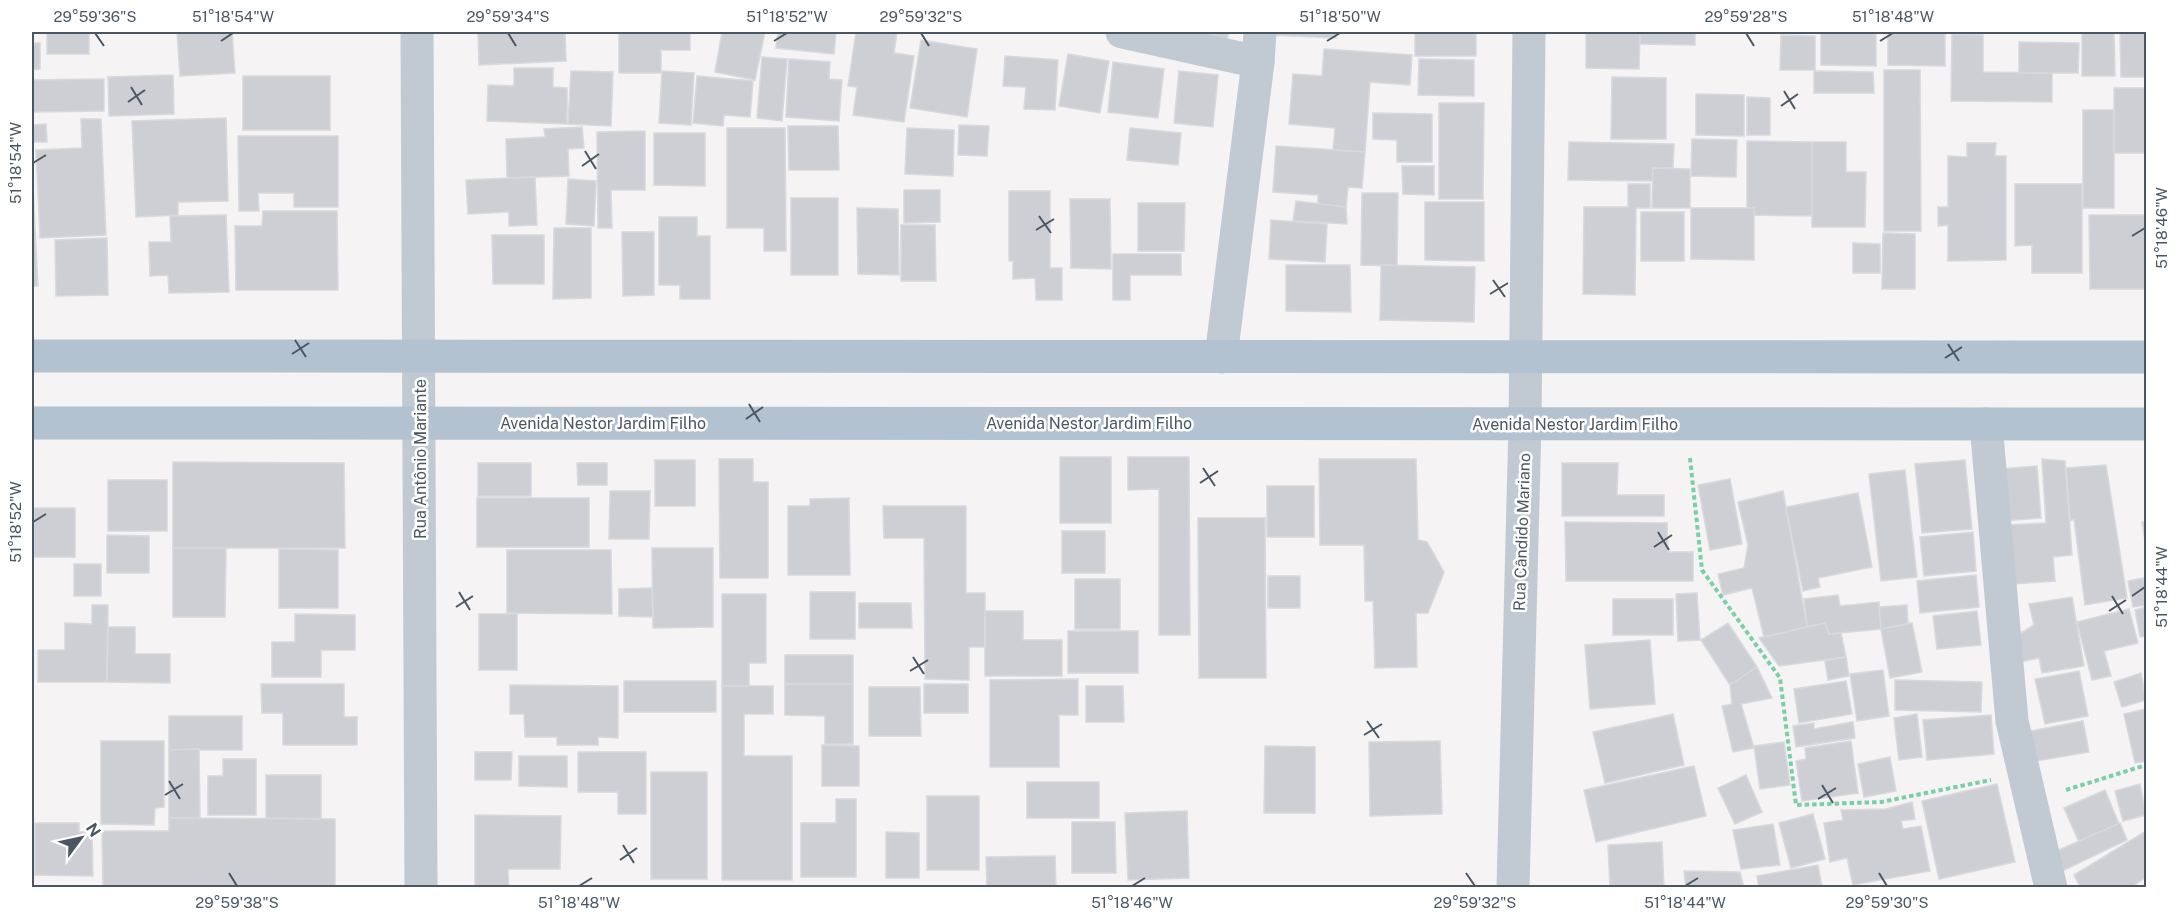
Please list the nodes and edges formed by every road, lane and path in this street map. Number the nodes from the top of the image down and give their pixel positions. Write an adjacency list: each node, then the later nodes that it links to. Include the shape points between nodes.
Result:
1 (417, 32): 6 (street, Rua Antônio Mariante)
2 (1122, 32): 4 (street)
3 (1529, 32): 8 (street, Rua Cândido Mariano)
4 (1259, 47): 7 (street)
5 (32, 356): 6 (main road)
6 (418, 356): 7 (main road); 11 (street, Rua Antônio Mariante)
7 (1221, 357): 8 (main road)
8 (1526, 357): 9 (main road); 12 (street, Rua Cândido Mariano)
9 (2146, 357)
10 (32, 423): 11 (main road, Avenida Nestor Jardim Filho)
11 (420, 423): 12 (main road, Avenida Nestor Jardim Filho); 18 (street, Rua Antônio Mariante)
12 (1525, 424): 13 (main road, Avenida Nestor Jardim Filho); 19 (street, Rua Cândido Mariano)
13 (1690, 424): 14 (main road, Avenida Nestor Jardim Filho); 17 (path, via 1690,462 1702,570 1780,678 1796,805 1881,802)
14 (1986, 424): 15 (main road, Avenida Nestor Jardim Filho); 17 (street, via 2012,721)
15 (2146, 424)
16 (2146, 765): 17 (path)
17 (2027, 787): 20 (street)
18 (421, 888)
19 (1513, 888)
20 (2051, 888)

